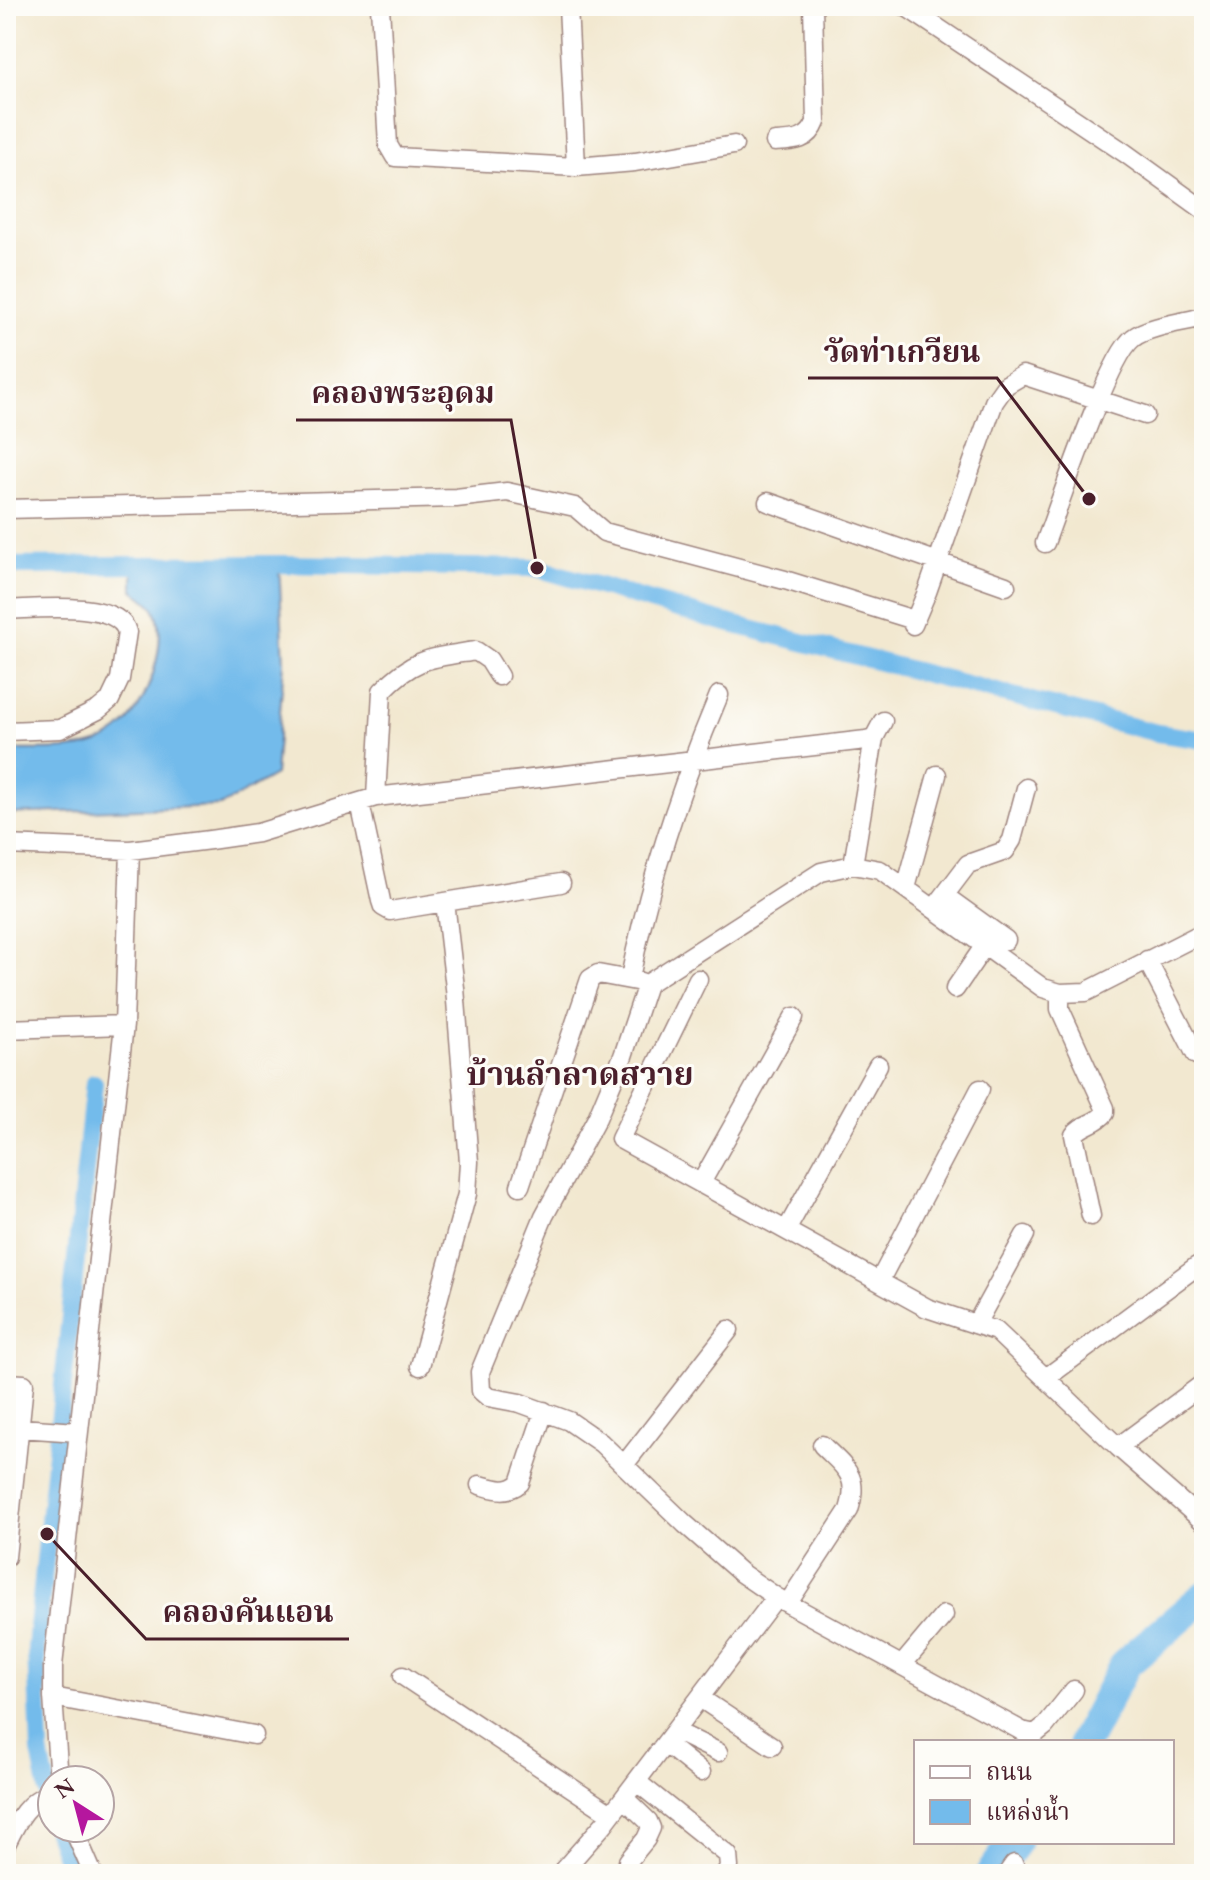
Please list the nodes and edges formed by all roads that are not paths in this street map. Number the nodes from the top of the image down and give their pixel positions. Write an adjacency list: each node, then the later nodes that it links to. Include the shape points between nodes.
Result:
1 (380, 6): 7 (street, via 388,145 395,157)
2 (568, 6): 7 (street)
3 (813, 6): 5 (street, via 816,122 808,136)
4 (905, 6): 8 (street)
5 (775, 142)
6 (734, 145): 7 (street)
7 (576, 167)
8 (1204, 210)
9 (1204, 317): 10 (street, via 1133,337)
10 (1100, 399): 11 (street); 14 (street); 15 (street, via 1023,375 1006,385 994,402)
11 (1145, 415)
12 (768, 502): 15 (street)
13 (6, 509): 15 (street, via 456,498 507,492 575,507 604,532 785,580 913,623)
14 (1045, 543)
15 (937, 562): 16 (street)
16 (1006, 586)
17 (6, 610): 20 (street, via 99,610 120,620 127,632 120,679 98,710 60,729)
18 (499, 676): 24 (street, via 476,651 421,660 400,673 382,691)
19 (719, 695): 21 (street)
20 (6, 731)
21 (691, 762): 24 (street); 27 (street, via 879,729); 37 (street, via 638,938)
22 (937, 775): 29 (street)
23 (1026, 788): 31 (street, via 1005,851 968,864)
24 (368, 800): 26 (street, via 258,833); 30 (street, via 383,907 390,911)
25 (6, 845): 26 (street)
26 (130, 850): 41 (street)
27 (853, 865): 29 (street, via 880,870); 37 (street, via 821,872)
28 (561, 883): 30 (street)
29 (906, 888): 31 (street)
30 (445, 902): 55 (street, via 469,1162 467,1194)
31 (940, 902): 33 (street); 34 (street)
32 (1204, 932): 35 (street)
33 (1006, 940)
34 (985, 945): 38 (street); 39 (street, via 1043,988)
35 (1147, 960): 39 (street, via 1086,992); 43 (street)
36 (698, 979): 46 (street, via 620,1139)
37 (639, 981): 47 (street, via 598,974 590,979); 59 (street, via 623,1056 597,1118 544,1216 480,1372 481,1391 488,1397)
38 (955, 989)
39 (1060, 993): 48 (street, via 1060,1009 1105,1108 1102,1118 1074,1135)
40 (794, 1017): 46 (street)
41 (124, 1025): 42 (street); 61 (street)
42 (6, 1029)
43 (1196, 1055)
44 (878, 1065): 49 (street)
45 (980, 1089): 52 (street)
46 (701, 1183): 49 (street)
47 (520, 1186)
48 (1091, 1216)
49 (787, 1229): 52 (street)
50 (1025, 1235): 53 (street)
51 (1197, 1266): 56 (street)
52 (880, 1280): 53 (street, via 927,1308)
53 (976, 1324): 56 (street, via 996,1331)
54 (729, 1330): 64 (street)
55 (420, 1366)
56 (1046, 1378): 63 (street)
57 (6, 1383): 60 (street, via 24,1384)
58 (1204, 1383): 63 (street)
59 (544, 1411): 64 (street, via 569,1421); 66 (street, via 520,1483 503,1491)
60 (20, 1428): 61 (street); 65 (street)
61 (78, 1432): 75 (street)
62 (822, 1445): 70 (street, via 854,1481 854,1496)
63 (1118, 1447): 67 (street)
64 (624, 1465): 70 (street, via 741,1573)
65 (10, 1475): 69 (street)
66 (480, 1485)
67 (1196, 1504): 68 (street)
68 (1204, 1522)
69 (6, 1557)
70 (782, 1600): 72 (street); 76 (street)
71 (944, 1615): 72 (street)
72 (902, 1665): 74 (street, via 1035,1734)
73 (403, 1676): 86 (street)
74 (1074, 1690)
75 (53, 1697): 77 (street); 81 (street)
76 (700, 1698): 78 (street); 79 (street)
77 (254, 1735)
78 (670, 1738): 80 (street); 82 (street); 83 (street)
79 (772, 1746)
80 (718, 1752)
81 (50, 1764)
82 (701, 1772)
83 (637, 1782): 84 (street); 92 (street, via 728,1855)
84 (624, 1798): 86 (street); 89 (street, via 651,1828)
85 (36, 1801): 87 (street, via 21,1813)
86 (611, 1814): 91 (street)
87 (6, 1844)
88 (80, 1844): 90 (street)
89 (628, 1861)
90 (93, 1874)
91 (560, 1874)
92 (725, 1874)

